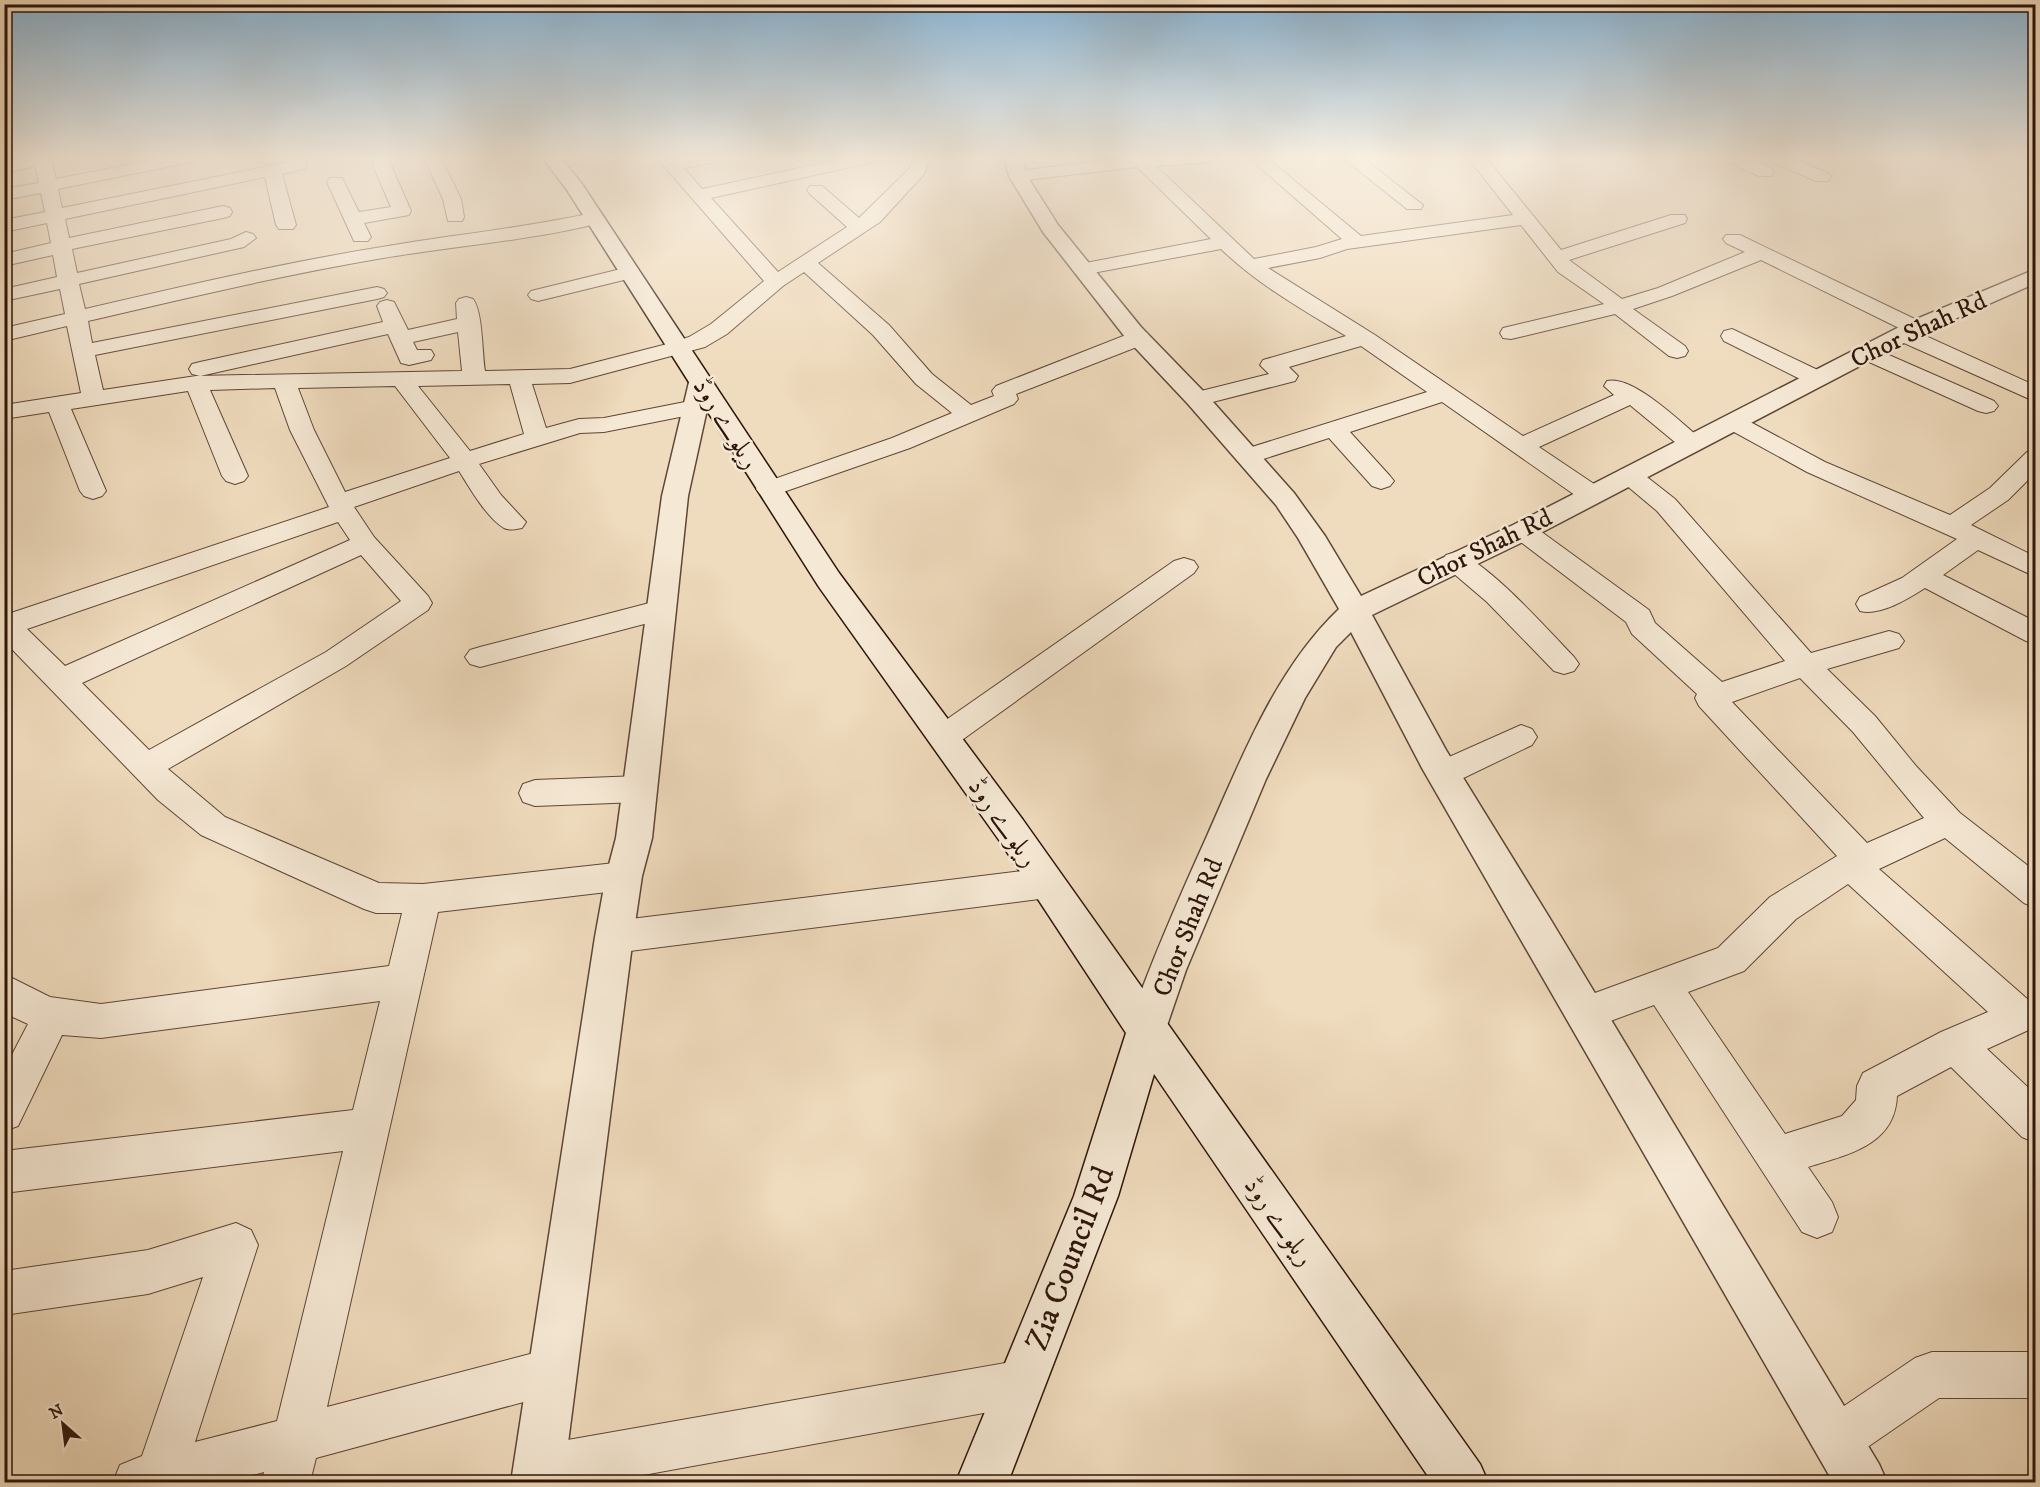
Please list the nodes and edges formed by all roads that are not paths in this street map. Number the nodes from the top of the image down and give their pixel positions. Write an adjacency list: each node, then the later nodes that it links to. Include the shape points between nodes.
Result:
1 (56, 227): 19 (street)
2 (151, 227): 19 (street)
3 (355, 227): 22 (street)
4 (450, 227): 20 (street)
5 (554, 227): 20 (street)
6 (599, 227): 28 (street, ریلوے روڈ)
7 (727, 227): 31 (street)
8 (1050, 227): 27 (street)
9 (1211, 227): 17 (street)
10 (1340, 227): 18 (street)
11 (1465, 227): 18 (street)
12 (1533, 227): 23 (street)
13 (1652, 227): 23 (street)
14 (859, 228): 25 (street)
15 (246, 237): 30 (street, via 237,243)
16 (1733, 239): 21 (street)
17 (1227, 242): 26 (street); 27 (street)
18 (1357, 242): 26 (street)
19 (60, 247): 24 (street); 30 (street)
20 (452, 248): 22 (street)
21 (1761, 253): 35 (street); 37 (street)
22 (360, 256): 32 (street); 36 (street, via 260,274)
23 (1557, 258): 35 (street, via 1565,268)
24 (4, 260)
25 (805, 264): 31 (street); 64 (street, via 881,330 924,379)
26 (1252, 265): 43 (street)
27 (1082, 269): 42 (street)
28 (629, 273): 34 (street); 44 (street, ریلوے روڈ)
29 (2036, 275): 37 (street, Chor Shah Rd)
30 (68, 280): 33 (street); 36 (street)
31 (776, 282): 44 (street, via 719,329)
32 (377, 293): 38 (street); 45 (street)
33 (4, 295)
34 (538, 295)
35 (1620, 306): 39 (street); 46 (street)
36 (76, 317): 40 (street); 45 (street)
37 (1909, 331): 47 (street, Chor Shah Rd); 57 (street)
38 (398, 332): 48 (street, via 409,358); 49 (street, via 467,313); 58 (street)
39 (1510, 333)
40 (4, 335)
41 (1732, 336): 51 (street)
42 (1139, 338): 60 (street); 64 (street, via 1004,391 1006,399)
43 (1364, 338): 56 (street); 60 (street, via 1270,365 1287,376)
44 (679, 348): 55 (street, ریلوے روڈ); 59 (street)
45 (83, 351): 58 (street)
46 (1677, 351)
47 (1866, 352): 51 (street, Chor Shah Rd); 62 (street)
48 (423, 355)
49 (474, 377): 50 (street); 52 (street)
50 (519, 377): 59 (street); 67 (street)
51 (1816, 378): 65 (street, Chor Shah Rd)
52 (402, 380): 53 (street); 72 (street)
53 (284, 381): 54 (street); 79 (street, via 302,430)
54 (196, 383): 58 (street); 74 (street)
55 (698, 394): 59 (street); 76 (street, ریلوے روڈ); 89 (street, via 675,496)
56 (1445, 394): 66 (street); 69 (street)
57 (2036, 394)
58 (92, 396): 61 (street)
59 (589, 399): 67 (street, via 579,426)
60 (1197, 399): 70 (street)
61 (57, 404): 63 (street); 77 (street)
62 (1986, 406)
63 (4, 412)
64 (968, 415): 76 (street)
65 (1732, 422): 68 (street, Chor Shah Rd); 82 (street, via 1816,467)
66 (1334, 429): 70 (street); 75 (street)
67 (537, 438): 72 (street)
68 (1691, 443): 69 (street, via 1623,391); 73 (street, Chor Shah Rd)
69 (1520, 447): 78 (street)
70 (1248, 456): 90 (street, via 1286,499)
71 (2036, 458): 82 (street)
72 (464, 461): 79 (street); 80 (street, via 492,501)
73 (1629, 475): 78 (street, Chor Shah Rd); 96 (street, via 1665,505)
74 (235, 476)
75 (1381, 481)
76 (769, 489): 99 (street, ریلوے روڈ, via 829,580)
77 (93, 491)
78 (1591, 494): 81 (street, Chor Shah Rd)
79 (342, 507): 83 (street); 91 (street)
80 (513, 522)
81 (1524, 531): 84 (street, Chor Shah Rd); 98 (street, via 1640,617 1642,627)
82 (1964, 532): 86 (street); 87 (street)
83 (365, 543): 97 (street); 101 (street, via 418,603 336,659)
84 (1456, 561): 90 (street, Chor Shah Rd); 95 (street, via 1497,595)
85 (1184, 567): 99 (street)
86 (2036, 568)
87 (1923, 576): 88 (street); 92 (street)
88 (1870, 604)
89 (661, 610): 94 (street); 103 (street)
90 (1355, 611): 102 (street); 117 (street, Chor Shah Rd, via 1325,640 1280,716 1167,970)
91 (6, 624): 97 (street)
92 (2036, 634)
93 (1889, 641): 96 (street)
94 (480, 657)
95 (1564, 664)
96 (1805, 665): 98 (street); 105 (street, via 1864,724)
97 (62, 680): 101 (street)
98 (1718, 696): 106 (street, via 1710,699)
99 (944, 736): 108 (street, ریلوے روڈ)
100 (1521, 737): 102 (street)
101 (146, 766): 110 (street, via 213,826 376,898)
102 (1442, 774): 115 (street)
103 (639, 789): 104 (street); 107 (street)
104 (535, 793)
105 (1948, 822): 106 (street); 109 (street)
106 (1857, 863): 113 (street, via 1783,908 1731,960); 118 (street, via 2020,1016)
107 (624, 876): 110 (street); 111 (street)
108 (1047, 883): 111 (street); 117 (street, ریلوے روڈ)
109 (2036, 893)
110 (423, 899): 112 (street)
111 (614, 937): 126 (street)
112 (404, 981): 116 (street, via 101,1021); 121 (street)
113 (1662, 985): 115 (street); 122 (street)
114 (4, 991): 116 (street, via 22,1005)
115 (1586, 1013): 129 (street)
116 (52, 1016): 119 (street)
117 (1147, 1030): 128 (street, Zia Council Rd, via 1096,1196); 134 (street, ریلوے روڈ)
118 (1955, 1045): 120 (street); 122 (street, via 1877,1086 1876,1108 1855,1132)
119 (4, 1112)
120 (2036, 1123)
121 (370, 1128): 123 (street); 130 (street)
122 (1777, 1157): 124 (street)
123 (4, 1172)
124 (1817, 1217)
125 (4, 1293): 132 (street, via 148,1272 236,1245)
126 (553, 1371): 130 (street); 131 (street)
127 (2036, 1375): 129 (street, via 1932,1375)
128 (1022, 1383): 131 (street); 133 (street, Zia Council Rd)
129 (1836, 1440): 135 (street)
130 (292, 1461): 132 (street)
131 (538, 1476)
132 (151, 1480)
133 (982, 1482)
134 (1462, 1482)
135 (1861, 1482)

